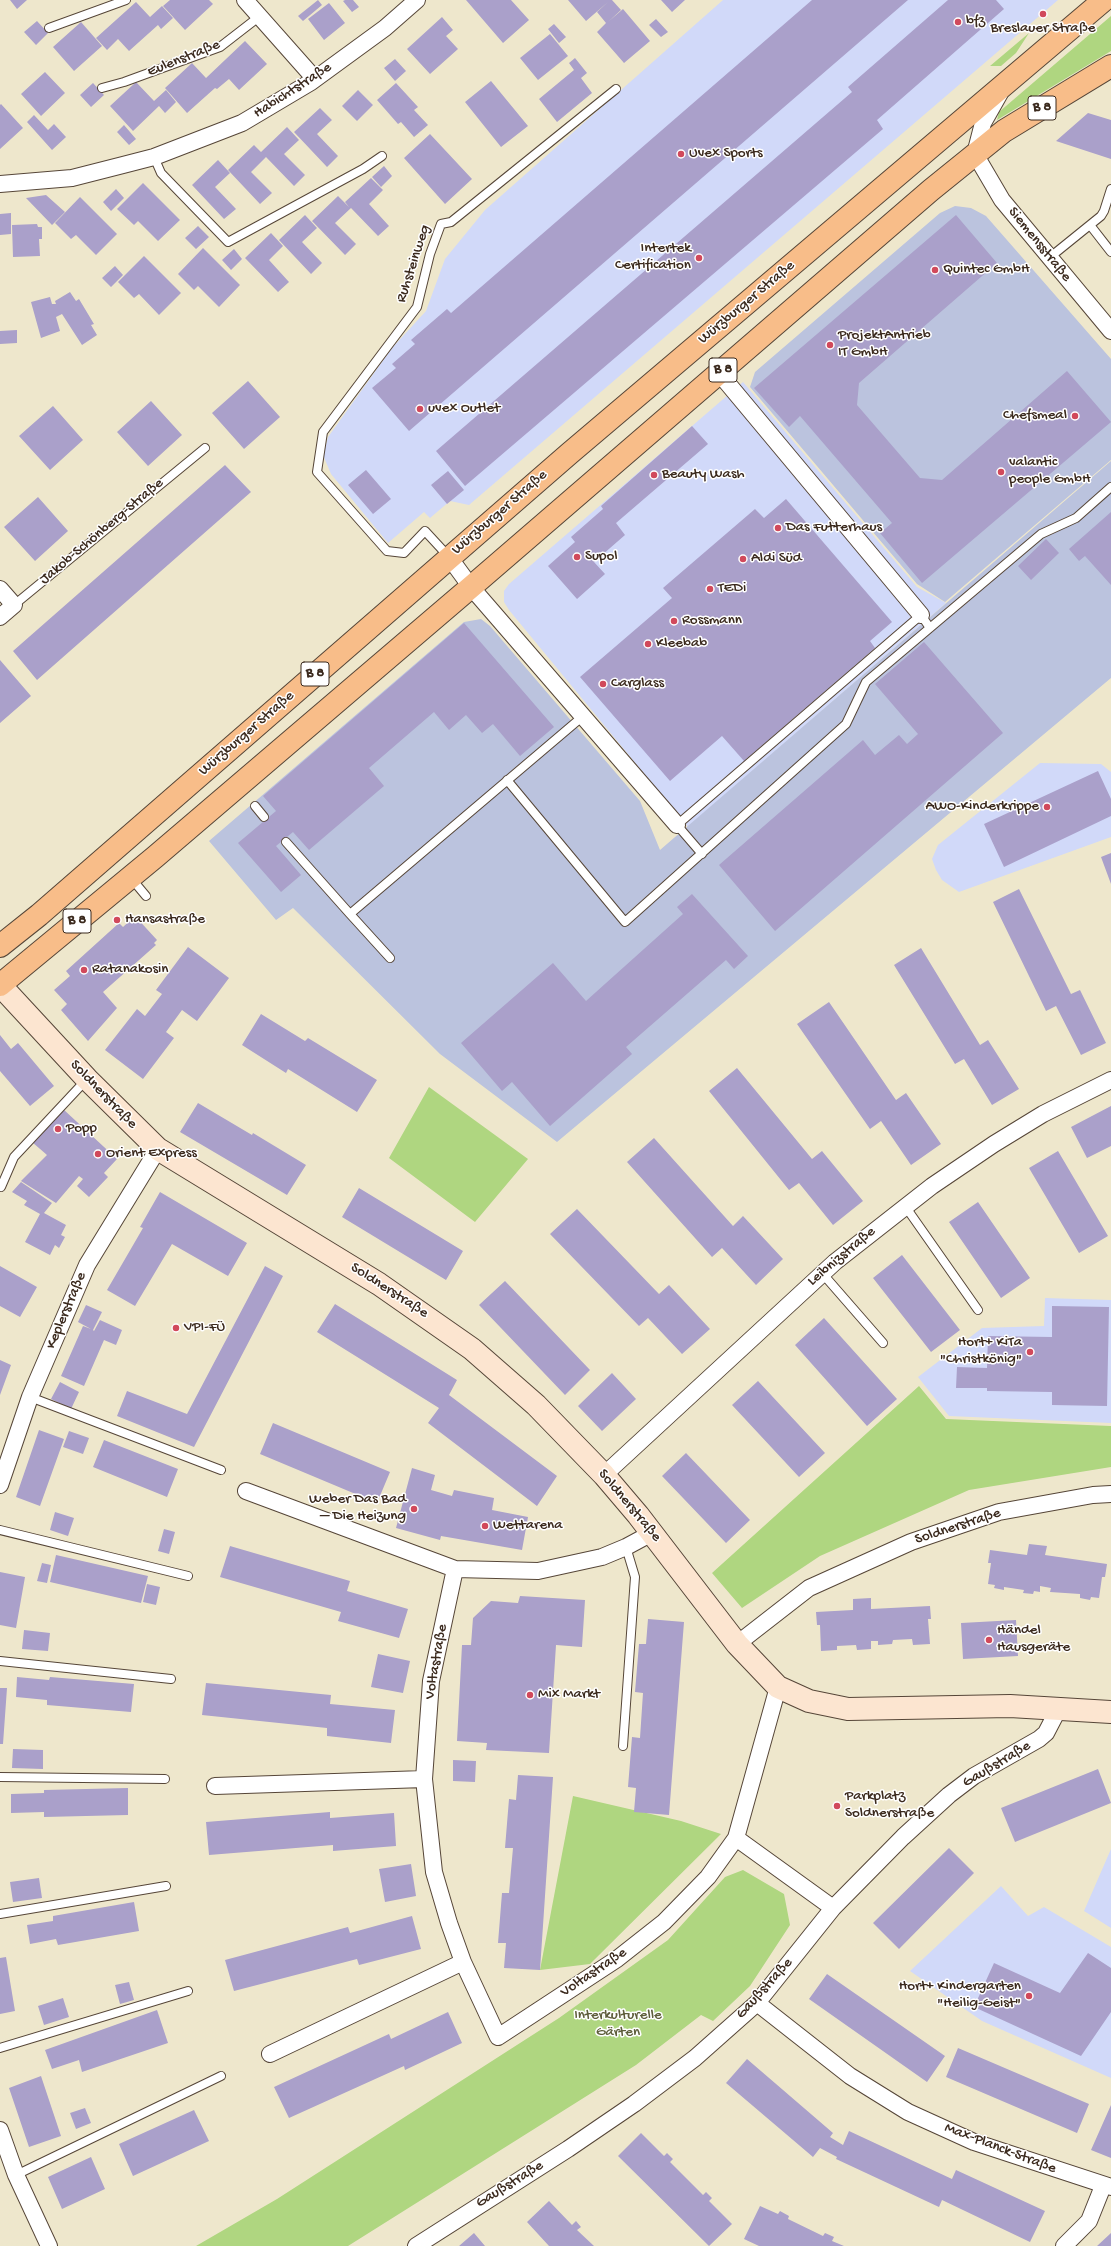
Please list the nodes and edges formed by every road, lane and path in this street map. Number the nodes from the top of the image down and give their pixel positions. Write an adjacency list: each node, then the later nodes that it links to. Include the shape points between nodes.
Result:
1 (126, 0): 6 (lane)
2 (245, 0): 5 (street)
3 (417, 0): 8 (street, Habichtstraße, via 385,28)
4 (1104, 0): 9 (main road, Würzburger Straße / B 8)
5 (260, 16): 8 (street); 10 (lane, Eulenstraße, via 220,47)
6 (49, 28)
7 (1111, 66): 12 (main road, B 8, via 1004,131)
8 (315, 79): 13 (street, Habichtstraße, via 242,123)
9 (1005, 85): 12 (street, Würzburger Straße, via 984,123); 24 (main road, Würzburger Straße / B 8)
10 (102, 88)
11 (616, 89): 24 (lane, Ruhsteinweg, via 451,222 441,224 430,254 417,307 323,432 318,472 386,551 404,553 425,531)
12 (975, 154): 19 (street, Siemensstraße, via 1002,200); 21 (main road, B 8)
13 (154, 156): 14 (lane, via 161,173 228,242 363,169); 15 (street, Habichtstraße, via 72,178)
14 (382, 156)
15 (0, 184)
16 (1111, 189): 17 (lane, via 1104,211)
17 (1090, 225): 18 (lane); 19 (lane)
18 (1111, 252)
19 (1049, 258): 20 (street, Siemensstraße)
20 (1111, 331)
21 (719, 373): 25 (main road, B 8); 28 (street)
22 (205, 448): 27 (lane, Jakob-Schönberg-Straße)
23 (1111, 487): 30 (lane, via 1076,518 1041,534)
24 (449, 557): 25 (street); 41 (main road, Würzburger Straße / B 8)
25 (470, 587): 31 (street); 38 (main road, B 8)
26 (0, 589): 27 (street)
27 (14, 605): 29 (street, Jakob-Schönberg-Straße)
28 (921, 615): 30 (lane); 35 (lane)
29 (0, 617)
30 (930, 628): 37 (lane, via 866,682 846,724)
31 (582, 717): 32 (lane); 35 (street)
32 (507, 780): 37 (lane, via 625,922); 40 (lane)
33 (255, 806): 34 (lane)
34 (264, 816)
35 (677, 826): 37 (lane)
36 (286, 842): 40 (lane)
37 (702, 854)
38 (130, 877): 39 (lane); 43 (main road, B 8)
39 (146, 896)
40 (350, 914): 42 (lane)
41 (0, 946)
42 (390, 958)
43 (0, 985): 44 (street, Soldnerstraße)
44 (87, 1079): 46 (street, Soldnerstraße); 47 (lane, via 14,1157)
45 (1111, 1080): 48 (street, Leibnizstraße, via 1043,1114 994,1144)
46 (158, 1149): 52 (street, Keplerstraße, via 87,1265); 54 (street, Soldnerstraße, via 289,1231 343,1261 445,1329 536,1405)
47 (1, 1187)
48 (905, 1206): 49 (street, Leibnizstraße); 50 (lane)
49 (822, 1272): 51 (lane); 54 (street, Leibnizstraße)
50 (978, 1310)
51 (883, 1344)
52 (30, 1397): 53 (lane); 55 (street, Keplerstraße)
53 (221, 1470)
54 (604, 1475): 59 (street, Soldnerstraße)
55 (0, 1484)
56 (246, 1491): 61 (street)
57 (1111, 1494): 63 (street, Soldnerstraße, via 999,1512 911,1542 810,1588)
58 (0, 1530): 62 (lane)
59 (652, 1533): 60 (street); 63 (street, Soldnerstraße)
60 (626, 1547): 61 (street, via 602,1557 538,1571); 69 (lane, via 635,1577)
61 (454, 1570): 72 (street, Voltastraße, via 431,1681)
62 (188, 1576)
63 (737, 1644): 66 (street, Soldnerstraße)
64 (0, 1662): 65 (lane)
65 (171, 1679)
66 (778, 1687): 67 (street, Soldnerstraße, via 809,1701 848,1709 988,1706); 74 (street, Voltastraße)
67 (1059, 1708): 68 (street, Soldnerstraße); 76 (street, Gaußstraße, via 1046,1733 1039,1740 974,1776 949,1795 903,1837)
68 (1111, 1712)
69 (623, 1746)
70 (0, 1777): 71 (lane)
71 (165, 1779)
72 (424, 1780): 73 (street); 78 (street, Voltastraße, via 434,1872 448,1923)
73 (216, 1786)
74 (736, 1838): 76 (street); 78 (street, Voltastraße, via 708,1877 664,1922 617,1959 498,2037)
75 (166, 1886): 77 (lane)
76 (833, 1908): 80 (street, Gaußstraße)
77 (0, 1914)
78 (463, 1962): 82 (street)
79 (188, 1991): 81 (lane)
80 (757, 2003): 86 (street, Max-Planck-Straße, via 850,2076 908,2112 974,2142); 88 (street, Gaußstraße, via 695,2058 634,2104)
81 (0, 2048)
82 (270, 2054)
83 (222, 2076): 85 (lane)
84 (0, 2130): 85 (street)
85 (16, 2175): 87 (street)
86 (1107, 2187): 89 (street, via 1089,2220)
87 (49, 2246)
88 (416, 2246)
89 (1064, 2246)

